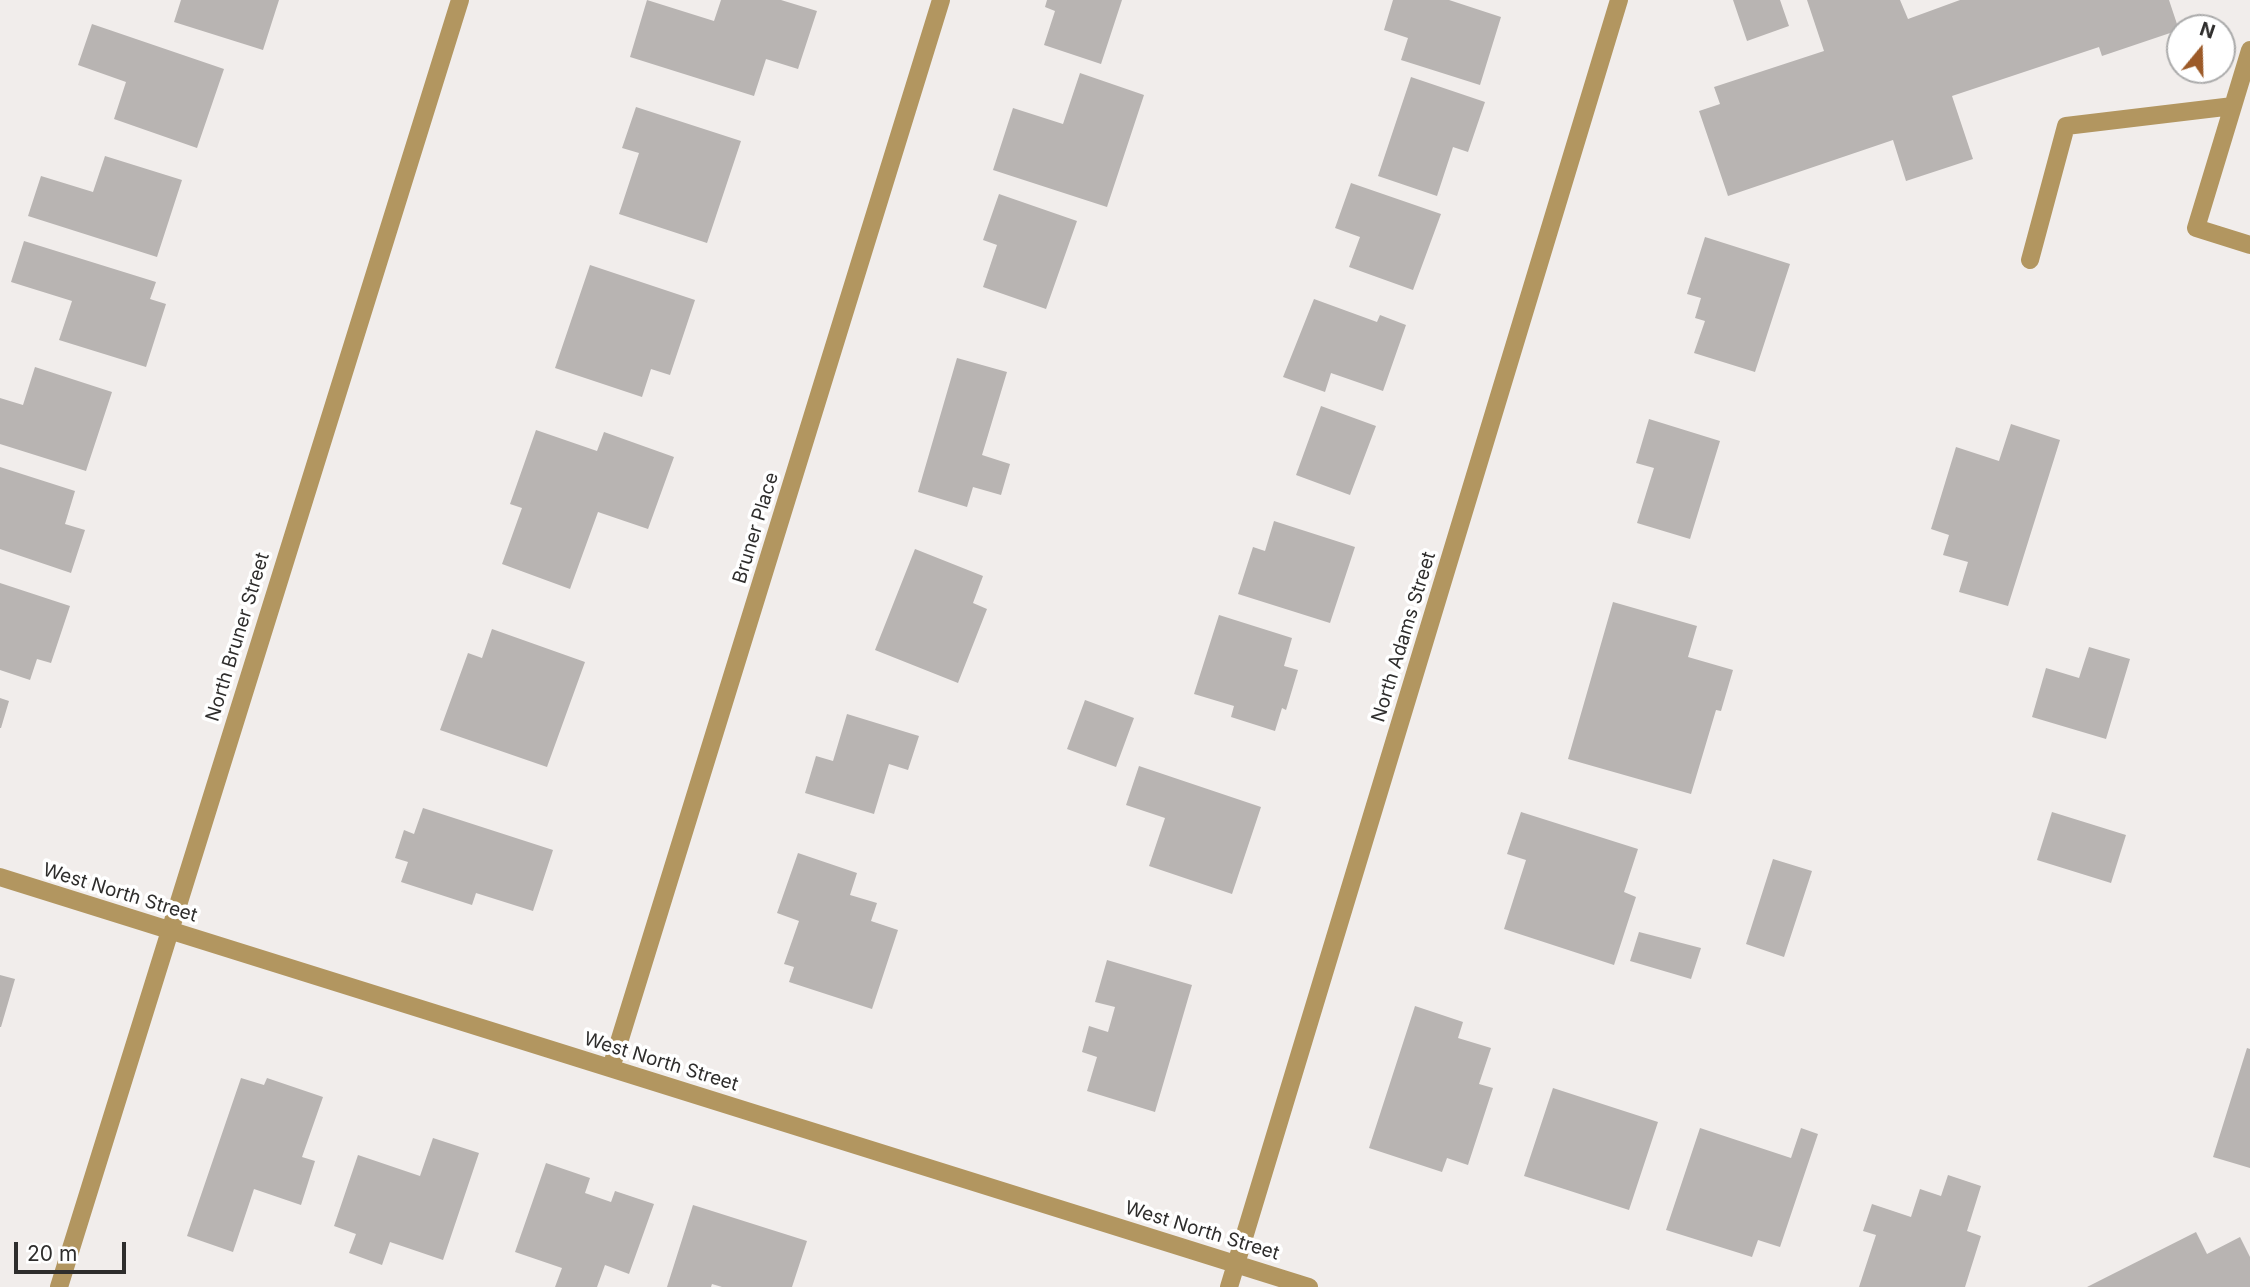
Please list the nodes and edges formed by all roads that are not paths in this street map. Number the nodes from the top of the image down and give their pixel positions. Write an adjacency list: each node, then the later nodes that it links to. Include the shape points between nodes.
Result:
1 (460, 0): 9 (street, North Bruner Street)
2 (941, 0): 10 (street, Bruner Place)
3 (1619, 0): 11 (street, North Adams Street)
4 (2250, 50): 5 (street)
5 (2233, 106): 6 (street, via 2196,228); 7 (street, via 2066,126)
6 (2250, 245)
7 (2030, 260)
8 (0, 877): 9 (street, West North Street)
9 (168, 930): 10 (street, West North Street); 12 (street, North Bruner Street)
10 (611, 1068): 11 (street, West North Street)
11 (1236, 1264): 13 (street, North Adams Street); 14 (street, West North Street)
12 (59, 1287)
13 (1229, 1287)
14 (1310, 1287)

